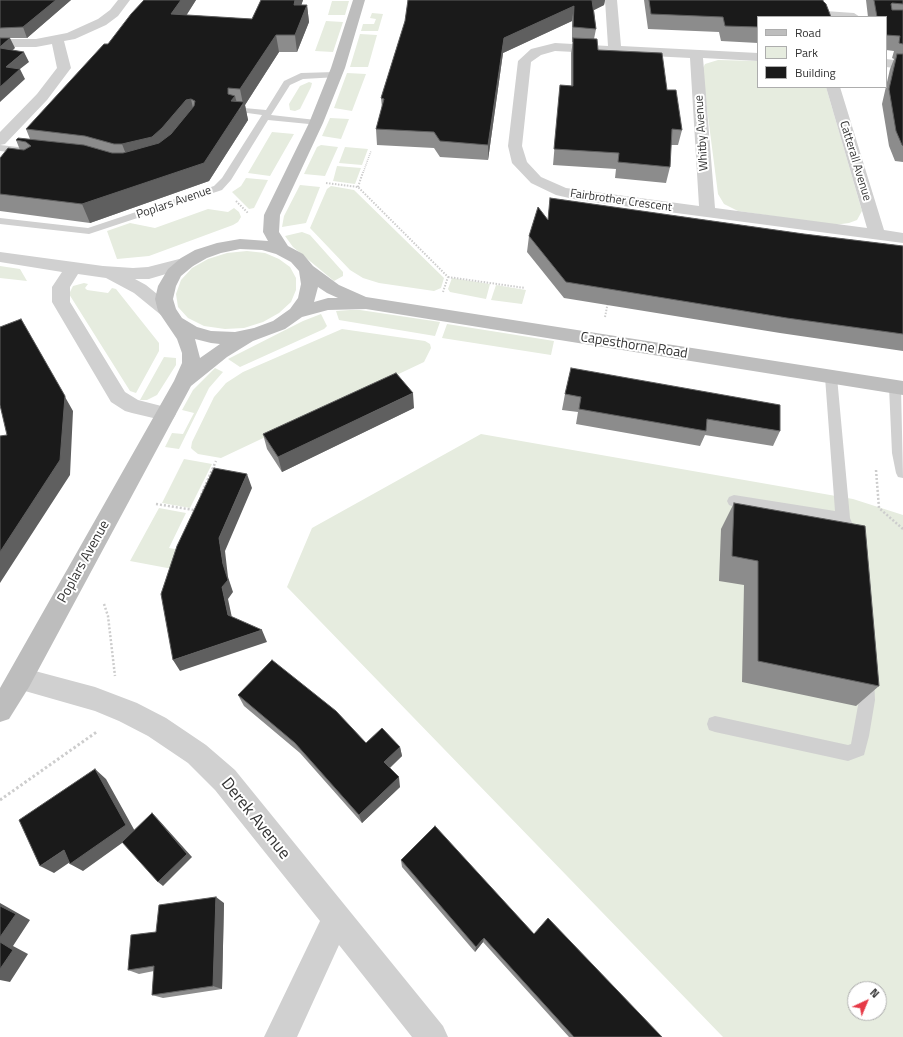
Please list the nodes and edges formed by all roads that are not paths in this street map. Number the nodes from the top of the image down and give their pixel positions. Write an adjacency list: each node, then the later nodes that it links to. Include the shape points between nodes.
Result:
1 (124, 0): 6 (street, via 114,13 102,22)
2 (359, 0): 13 (street)
3 (611, 0): 8 (street)
4 (849, 13): 5 (street)
5 (825, 15)
6 (57, 40): 7 (street); 18 (street, via 64,68 42,98)
7 (0, 43)
8 (615, 50): 9 (street, Fairbrother Crescent); 21 (street, Fairbrother Crescent, via 555,47 536,52 525,61 515,146 520,164 536,180 562,192 630,204)
9 (696, 54): 10 (street, Fairbrother Crescent); 21 (street, Whitby Avenue)
10 (757, 56)
11 (887, 63): 12 (street)
12 (903, 65)
13 (335, 74): 16 (lane, Poplars Avenue, via 309,75 291,80); 17 (street)
14 (833, 88): 24 (street, Catterall Avenue)
15 (236, 109): 16 (lane)
16 (267, 115): 17 (lane); 23 (lane, Poplars Avenue, via 226,180 218,188 95,230 81,232)
17 (316, 123): 22 (street)
18 (0, 140)
19 (0, 148): 20 (lane)
20 (36, 152)
21 (707, 213): 24 (street, Fairbrother Crescent)
22 (272, 215): 26 (street, via 254,230); 27 (street, via 271,232)
23 (0, 221)
24 (877, 235): 25 (street, Fairbrother Crescent)
25 (903, 238)
26 (217, 248): 27 (street, via 240,244 262,245); 29 (street)
27 (282, 250): 31 (street, via 297,258)
28 (0, 257): 30 (street)
29 (187, 262): 32 (street, via 149,273); 35 (street, via 174,273 166,286 164,299)
30 (73, 268): 32 (street); 40 (street, via 60,287 61,302 118,397 132,406)
31 (307, 270): 33 (street, Capesthorne Road, via 333,289); 34 (street, via 310,284 306,299)
32 (103, 272): 35 (street, via 140,289)
33 (366, 303): 34 (street, Capesthorne Road, via 328,304); 37 (street, Capesthorne Road)
34 (296, 313): 36 (street, via 279,325)
35 (171, 317): 36 (street, via 191,332 211,337 235,338); 38 (street, Poplars Avenue, via 186,339 191,353 191,362)
36 (257, 334): 38 (street, Poplars Avenue, via 220,352)
37 (831, 377): 39 (street, Capesthorne Road); 43 (lane)
38 (184, 381): 40 (street, Poplars Avenue)
39 (899, 388): 41 (lane, via 899,453)
40 (166, 414): 46 (street, Poplars Avenue)
41 (903, 473)
42 (734, 501): 43 (lane)
43 (843, 518): 44 (lane)
44 (858, 554)
45 (865, 662): 48 (lane, via 867,700 858,749 848,753)
46 (20, 679): 47 (street, Poplars Avenue); 49 (street, Derek Avenue, via 95,699 128,712 157,727 197,754 225,780)
47 (0, 710)
48 (715, 724)
49 (336, 920): 50 (street); 51 (street, Derek Avenue)
50 (280, 1037)
51 (432, 1037)

